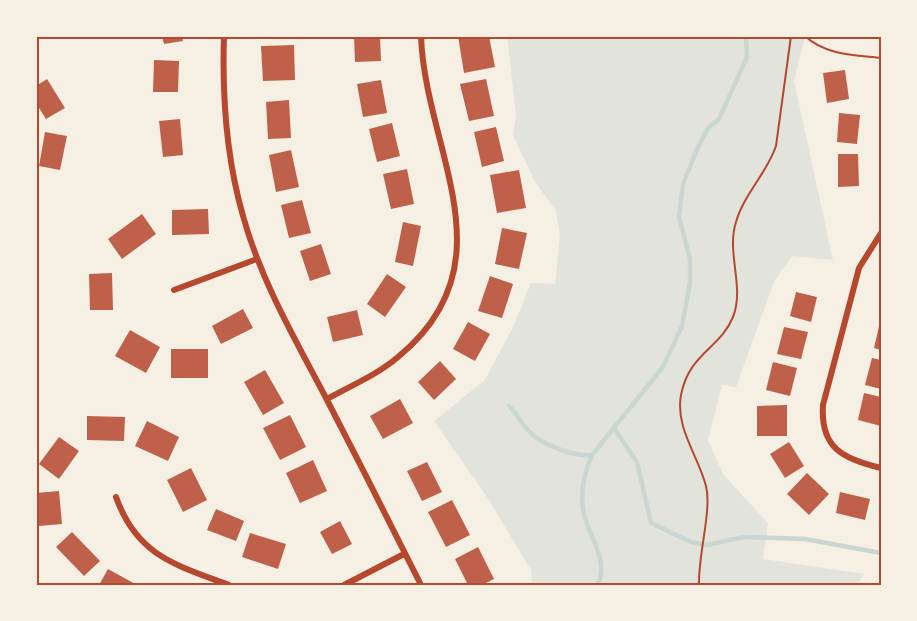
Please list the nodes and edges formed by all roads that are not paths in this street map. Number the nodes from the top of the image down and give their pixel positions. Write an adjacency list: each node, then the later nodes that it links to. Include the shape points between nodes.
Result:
1 (224, 36): 4 (street, via 226,132 234,183)
2 (421, 36): 6 (street, via 430,105 458,215 453,271 436,313 408,348 385,367)
3 (881, 234): 7 (street, via 859,268 822,421 828,441 842,454)
4 (256, 259): 5 (street); 6 (street)
5 (174, 290)
6 (327, 399): 9 (street)
7 (881, 468)
8 (116, 497): 10 (street, via 134,533 151,551)
9 (404, 554): 11 (street); 12 (street)
10 (230, 585)
11 (344, 585)
12 (421, 585)

